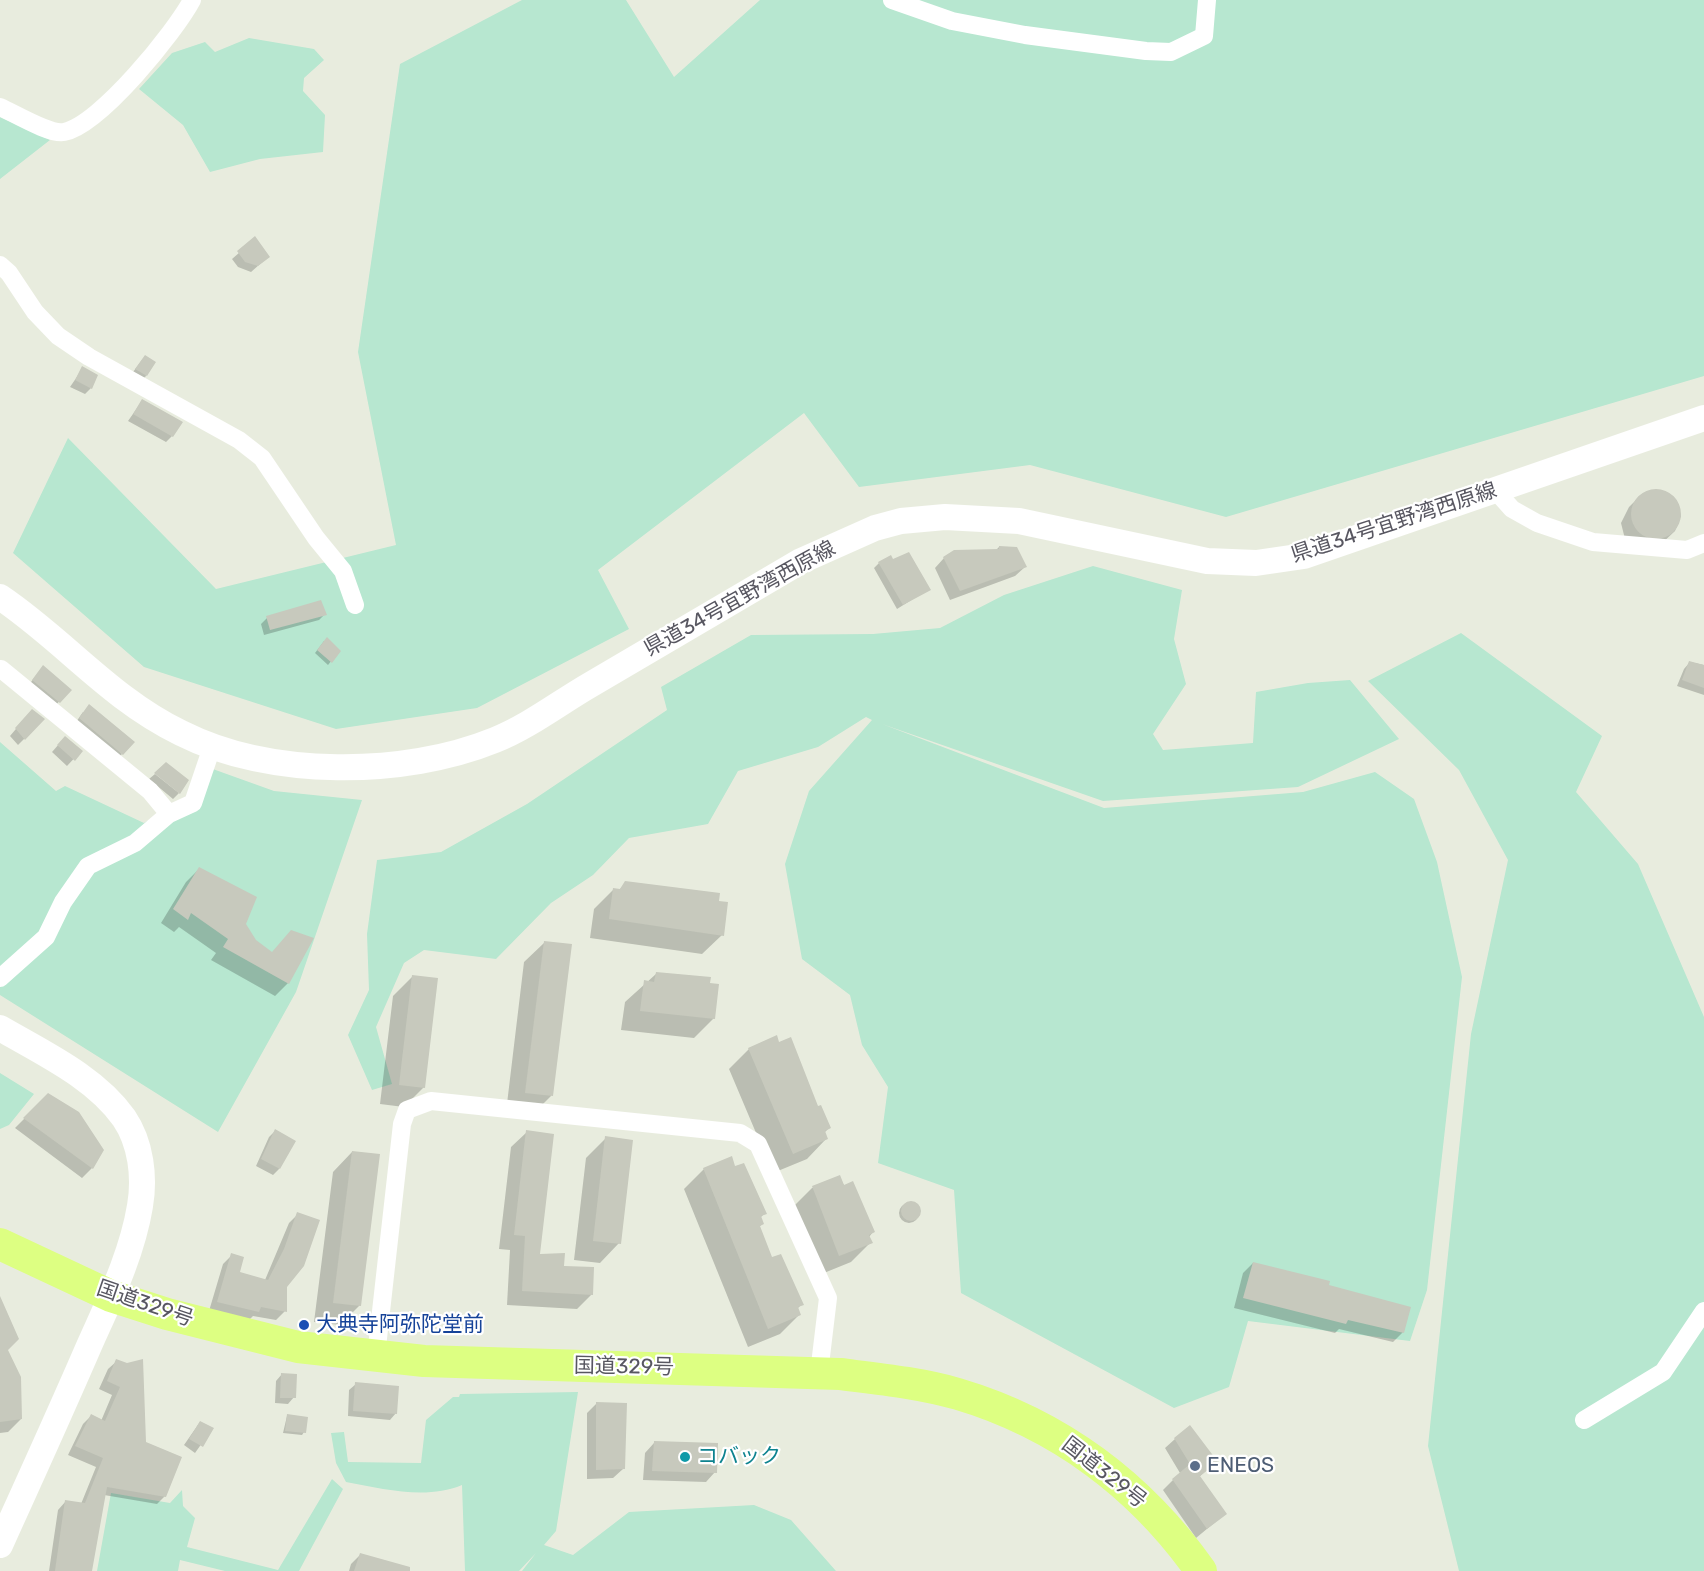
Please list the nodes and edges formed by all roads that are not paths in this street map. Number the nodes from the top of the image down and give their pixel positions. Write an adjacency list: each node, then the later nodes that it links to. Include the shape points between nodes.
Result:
1 (192, 0): 4 (street, via 126,87 82,123 64,132 53,131)
2 (892, 0): 3 (street, via 952,21 1025,35 1171,52 1204,36)
3 (1206, 0)
4 (0, 107)
5 (0, 265): 10 (street, via 58,336 239,440 262,458 343,571)
6 (1704, 418): 7 (main road, 県道34号宜野湾西原線)
7 (1495, 490): 8 (street, via 1512,509 1593,542 1687,550); 12 (main road, 県道34号宜野湾西原線, via 1304,556 1256,563 1206,561 1019,521 945,517 901,521 801,561 498,740 433,759 348,767 270,760)
8 (1704, 543)
9 (0, 597): 12 (main road, 県道34号宜野湾西原線, via 23,612 97,679 180,733)
10 (355, 605)
11 (1, 669): 13 (street, via 150,791)
12 (212, 747): 13 (street, via 193,803)
13 (169, 814): 14 (street, via 135,843 88,866 63,902 46,938)
14 (0, 978)
15 (0, 1028): 17 (main road, via 86,1081 123,1117 135,1138 142,1176 141,1204)
16 (0, 1244): 17 (highway, 国道329号)
17 (111, 1296): 19 (highway, 国道329号, via 298,1347); 22 (main road)
18 (1704, 1311): 21 (street, via 1663,1372)
19 (376, 1356): 20 (highway, 国道329号, via 424,1361); 20 (street, via 402,1124 406,1110 431,1101 740,1133 758,1144 828,1298)
20 (819, 1373): 23 (highway, 国道329号, via 905,1382 958,1394 1044,1429 1134,1492)
21 (1584, 1420)
22 (0, 1545)
23 (1201, 1571)

